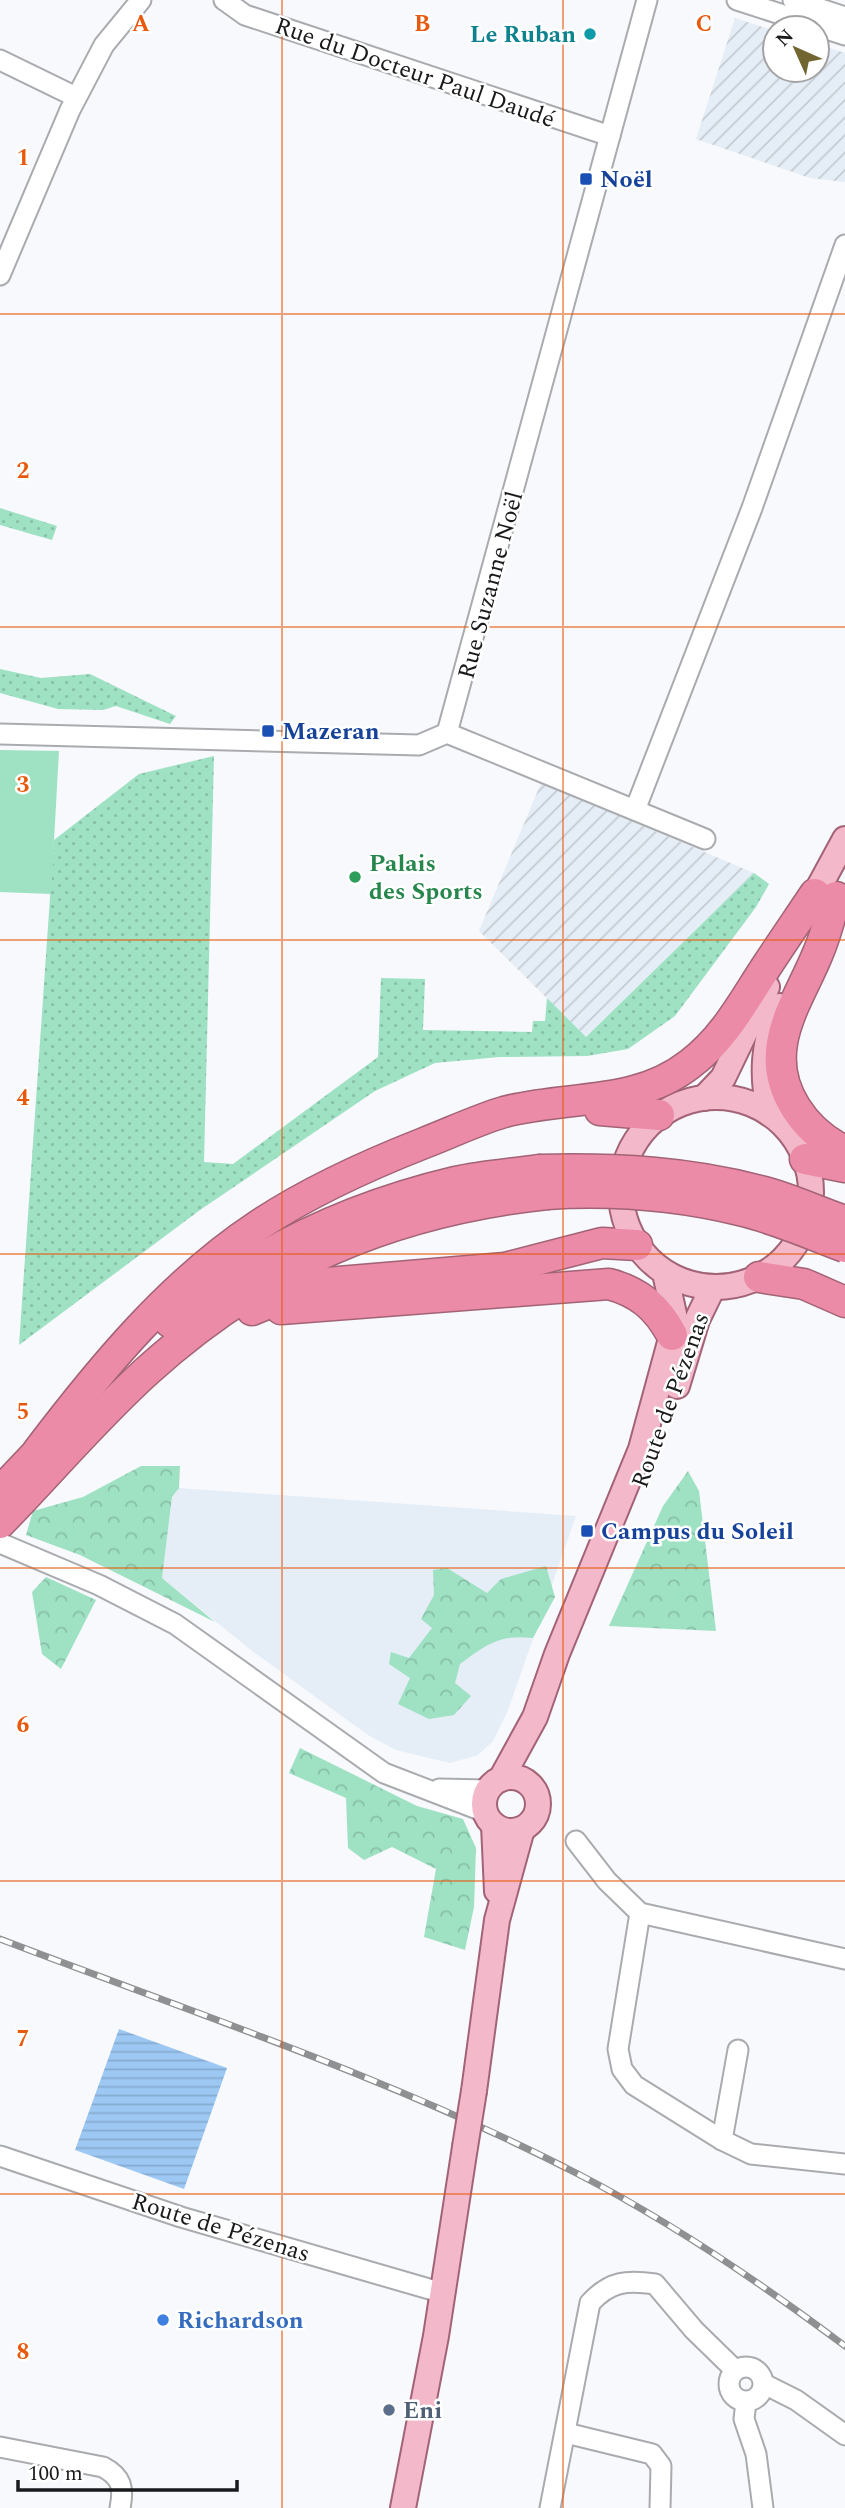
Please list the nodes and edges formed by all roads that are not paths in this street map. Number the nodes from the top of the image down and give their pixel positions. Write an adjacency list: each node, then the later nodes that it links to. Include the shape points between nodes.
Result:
1 (141, 0): 9 (street, via 104,45)
2 (225, 0): 10 (street, Rue du Docteur Paul Daudé, via 245,15)
3 (647, 0): 10 (street, Rue Suzanne Noël)
4 (737, 0): 7 (street)
5 (793, 0): 6 (street)
6 (845, 17)
7 (845, 35)
8 (0, 60): 9 (street)
9 (76, 97): 12 (street)
10 (610, 136): 13 (street, Rue Suzanne Noël)
11 (845, 245): 15 (street, via 747,521)
12 (0, 275)
13 (447, 733): 14 (street, via 419,746); 15 (street)
14 (0, 734)
15 (635, 810): 16 (street)
16 (705, 839)
17 (845, 839): 18 (main road)
18 (832, 891): 19 (main road, via 723,1078); 20 (main road, via 768,1036 763,1070); 22 (highway, via 712,1045 670,1078 626,1095 504,1112); 23 (highway, via 819,953 787,1025 781,1067 794,1106 807,1125)
19 (704, 1098): 20 (main road, via 737,1099); 21 (main road)
20 (770, 1114): 24 (main road, via 792,1135)
21 (659, 1115): 22 (highway, via 556,1112); 28 (main road, via 633,1145 621,1179 623,1214)
22 (428, 1141): 37 (highway, via 325,1188 258,1225 224,1251 136,1332)
23 (845, 1151)
24 (805, 1158): 25 (highway); 31 (main road, via 811,1186 806,1222 787,1255)
25 (845, 1167)
26 (543, 1182): 27 (highway, bridge, via 617,1168 699,1177 766,1193); 29 (highway, bridge, via 739,1210); 36 (highway, via 434,1212 331,1248 222,1310); 37 (highway, via 458,1181 364,1208 299,1236 190,1305 117,1370)
27 (845, 1221)
28 (637, 1245): 30 (main road); 34 (highway, via 602,1243 505,1268 314,1284)
29 (845, 1247)
30 (665, 1273): 32 (main road); 35 (main road, Route de Pézenas, via 674,1314)
31 (759, 1277): 32 (main road); 33 (highway, via 804,1284)
32 (713, 1287): 40 (main road, Route de Pézenas, via 697,1320 656,1450 633,1500)
33 (845, 1302)
34 (236, 1317): 35 (highway, via 317,1305 599,1284 628,1289 642,1297); 36 (highway)
35 (672, 1335): 40 (main road, Route de Pézenas, via 641,1449)
36 (146, 1372): 38 (highway)
37 (38, 1451): 38 (highway)
38 (3, 1509)
39 (0, 1542): 43 (street, via 175,1624 384,1773 427,1789)
40 (603, 1548): 41 (main road, Route de Pézenas)
41 (535, 1717): 42 (main road, Route de Pézenas); 43 (main road, Route de Pézenas)
42 (530, 1785): 43 (main road, via 514,1777); 44 (main road, via 538,1809)
43 (492, 1802): 44 (main road, via 508,1831); 47 (main road)
44 (522, 1829): 47 (main road)
45 (576, 1841): 46 (street)
46 (640, 1913): 48 (street); 50 (street, via 618,2049 622,2069 634,2085)
47 (497, 1920): 53 (main road, bridge)
48 (845, 1959)
49 (738, 2050): 50 (street)
50 (722, 2140): 52 (street, via 751,2154)
51 (0, 2156): 53 (street, Route de Pézenas, via 181,2217)
52 (845, 2164)
53 (443, 2292): 61 (main road)
54 (735, 2370): 55 (street, via 752,2367); 56 (street, via 728,2383 730,2392); 57 (street, via 656,2284 628,2280 603,2288 590,2303)
55 (764, 2384): 56 (street, via 755,2400); 58 (street, via 796,2400)
56 (746, 2402): 64 (street, via 744,2419 756,2454)
57 (566, 2433): 62 (street); 63 (street, via 652,2454 661,2466)
58 (845, 2435)
59 (0, 2447): 60 (street, via 111,2471 124,2491)
60 (120, 2508)
61 (403, 2508)
62 (550, 2508)
63 (660, 2508)
64 (763, 2508)

